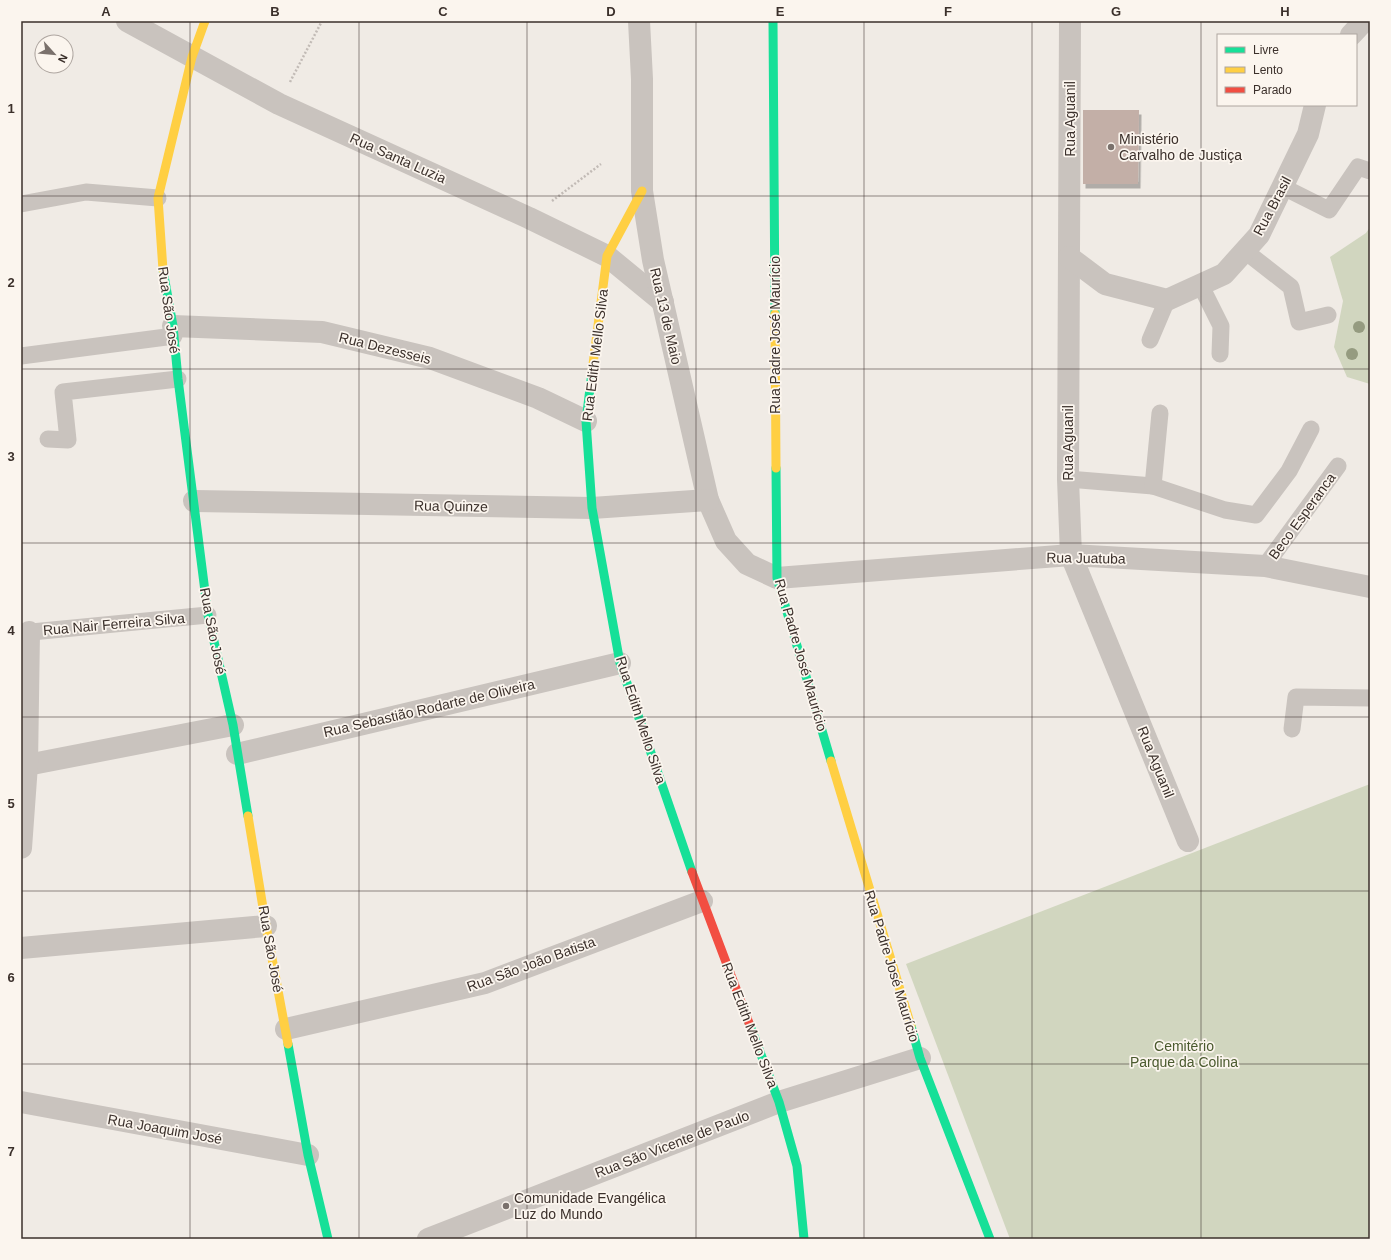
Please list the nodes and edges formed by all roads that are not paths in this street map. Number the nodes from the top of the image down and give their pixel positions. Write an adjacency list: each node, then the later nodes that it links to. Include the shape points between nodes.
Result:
1 (127, 21): 8 (street, Rua Santa Luzia)
2 (205, 21): 8 (street, Rua São José)
3 (639, 21): 12 (street, Rua 13 de Maio)
4 (773, 21): 39 (street, Rua Padre José Maurício)
5 (1070, 21): 17 (street, Rua Aguanil)
6 (1364, 21): 7 (street)
7 (1352, 34)
8 (192, 57): 13 (street, Rua São José); 16 (street, Rua Santa Luzia, via 279,104)
9 (1316, 106): 11 (street, Rua Brasil, via 1308,134)
10 (1370, 171): 11 (lane, via 1358,167 1329,210)
11 (1283, 187): 15 (street, Rua Brasil, via 1259,235)
12 (642, 191): 16 (street, Rua Edith Mello Silva); 20 (street, Rua 13 de Maio, via 653,260)
13 (158, 198): 14 (lane, via 86,192); 22 (street, Rua São José, via 162,264)
14 (21, 204)
15 (1245, 251): 18 (street, Rua Brasil, via 1224,274); 21 (lane, via 1291,288 1299,322)
16 (607, 256): 20 (street, Rua Santa Luzia); 28 (street, Rua Edith Mello Silva)
17 (1069, 257): 19 (street, via 1105,284); 32 (street, Rua Aguanil)
18 (1200, 284): 19 (street, Rua Brasil); 24 (lane, via 1221,326)
19 (1167, 300): 23 (lane)
20 (663, 302): 34 (street, Rua 13 de Maio)
21 (1328, 315)
22 (173, 331): 25 (lane); 26 (street, Rua São José); 28 (street, Rua Dezesseis, via 322,332 430,358 538,398)
23 (1150, 340)
24 (1220, 354)
25 (21, 356)
26 (178, 379): 30 (lane, via 63,392 68,440); 35 (street, Rua São José)
27 (1160, 413): 33 (lane)
28 (586, 421): 36 (street, Rua Edith Mello Silva)
29 (1311, 429): 33 (lane, via 1288,471 1256,515 1225,510)
30 (48, 439)
31 (1338, 466): 38 (lane, Beco Esperanca)
32 (1068, 479): 33 (lane); 37 (street, Rua Aguanil)
33 (1153, 486)
34 (708, 500): 36 (street, Rua Quinze); 39 (street, Rua 13 de Maio, via 726,541 747,564)
35 (194, 501): 36 (street, Rua Quinze); 41 (street, Rua São José)
36 (592, 508): 43 (street, Rua Edith Mello Silva)
37 (1071, 555): 38 (street, Rua Juatuba); 39 (street, Rua Juatuba); 49 (street, Rua Aguanil)
38 (1265, 566): 40 (street, Rua Juatuba)
39 (777, 578): 55 (street, Rua Padre José Maurício)
40 (1370, 587)
41 (208, 615): 42 (lane, Rua Nair Ferreira Silva); 45 (street, Rua São José)
42 (25, 632): 48 (street)
43 (620, 663): 47 (street, Rua Sebastião Rodarte de Oliveira); 51 (street, Rua Edith Mello Silva)
44 (1370, 698): 46 (lane, via 1296,697)
45 (233, 725): 47 (street, Rua São José); 48 (street)
46 (1292, 729)
47 (237, 754): 52 (street, Rua São José)
48 (27, 766): 50 (street)
49 (1188, 841)
50 (21, 848)
51 (702, 901): 54 (street, Rua São João Batista, via 485,983); 57 (street, Rua Edith Mello Silva)
52 (266, 926): 53 (street); 54 (street, Rua São José)
53 (21, 948)
54 (286, 1029): 58 (street, Rua São José)
55 (920, 1058): 57 (street, Rua São Vicente de Paulo); 62 (street, Rua Padre José Maurício)
56 (21, 1102): 58 (street, Rua Joaquim José)
57 (779, 1102): 60 (street, Rua São Vicente de Paulo); 61 (street, Rua Edith Mello Silva, via 797,1166)
58 (308, 1155): 59 (street, Rua São José)
59 (328, 1239)
60 (428, 1239)
61 (804, 1239)
62 (990, 1239)

